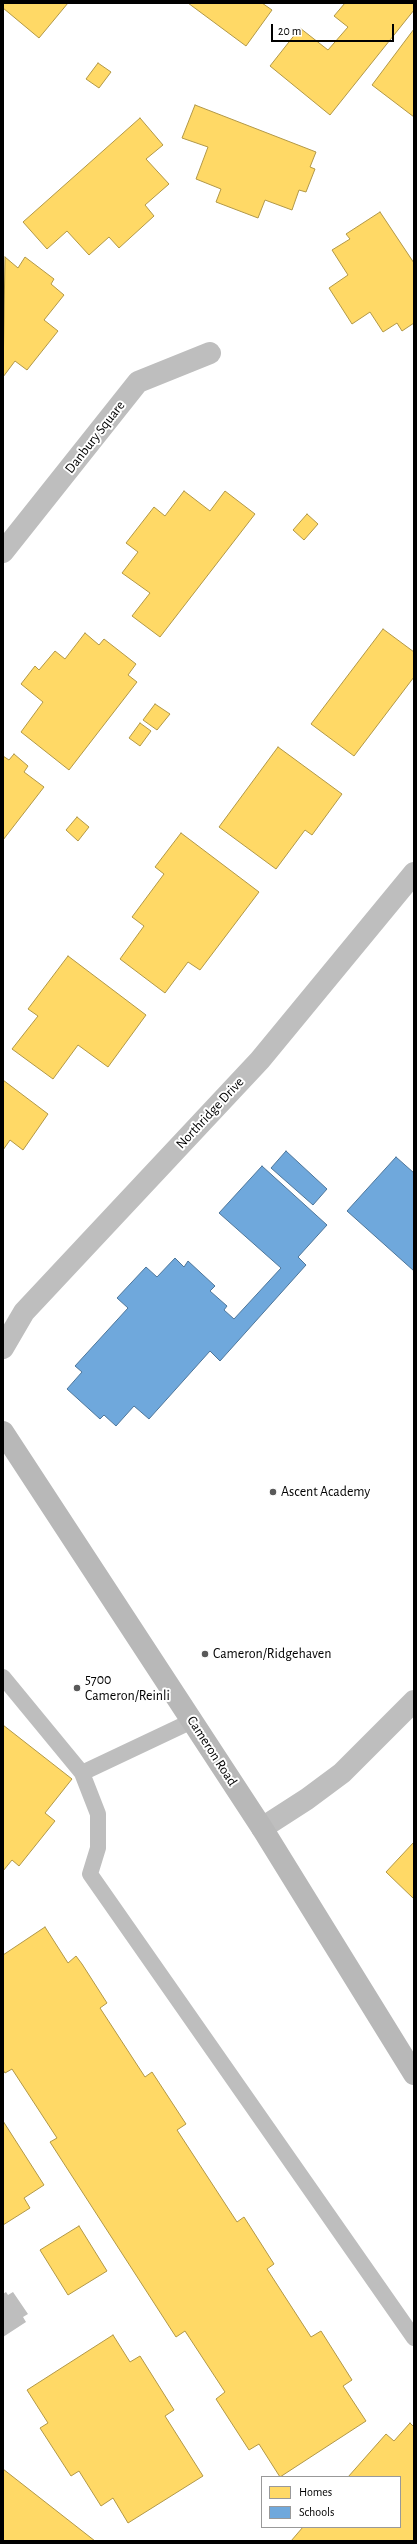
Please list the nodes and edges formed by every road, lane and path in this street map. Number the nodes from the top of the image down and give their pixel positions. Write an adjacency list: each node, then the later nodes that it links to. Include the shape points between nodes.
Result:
1 (210, 353): 2 (street, Danbury Square, via 138,382)
2 (3, 552)
3 (414, 873): 4 (street, Northridge Drive, via 260,1060 24,1312)
4 (3, 1348)
5 (3, 1432): 8 (main road, Cameron Road)
6 (3, 1678): 9 (lane)
7 (414, 1701): 10 (street, via 342,1773)
8 (192, 1721): 9 (lane); 10 (main road, Cameron Road)
9 (82, 1773): 12 (lane, via 98,1814 98,1848 90,1874)
10 (262, 1828): 11 (main road, Cameron Road)
11 (414, 2074)
12 (414, 2338)

